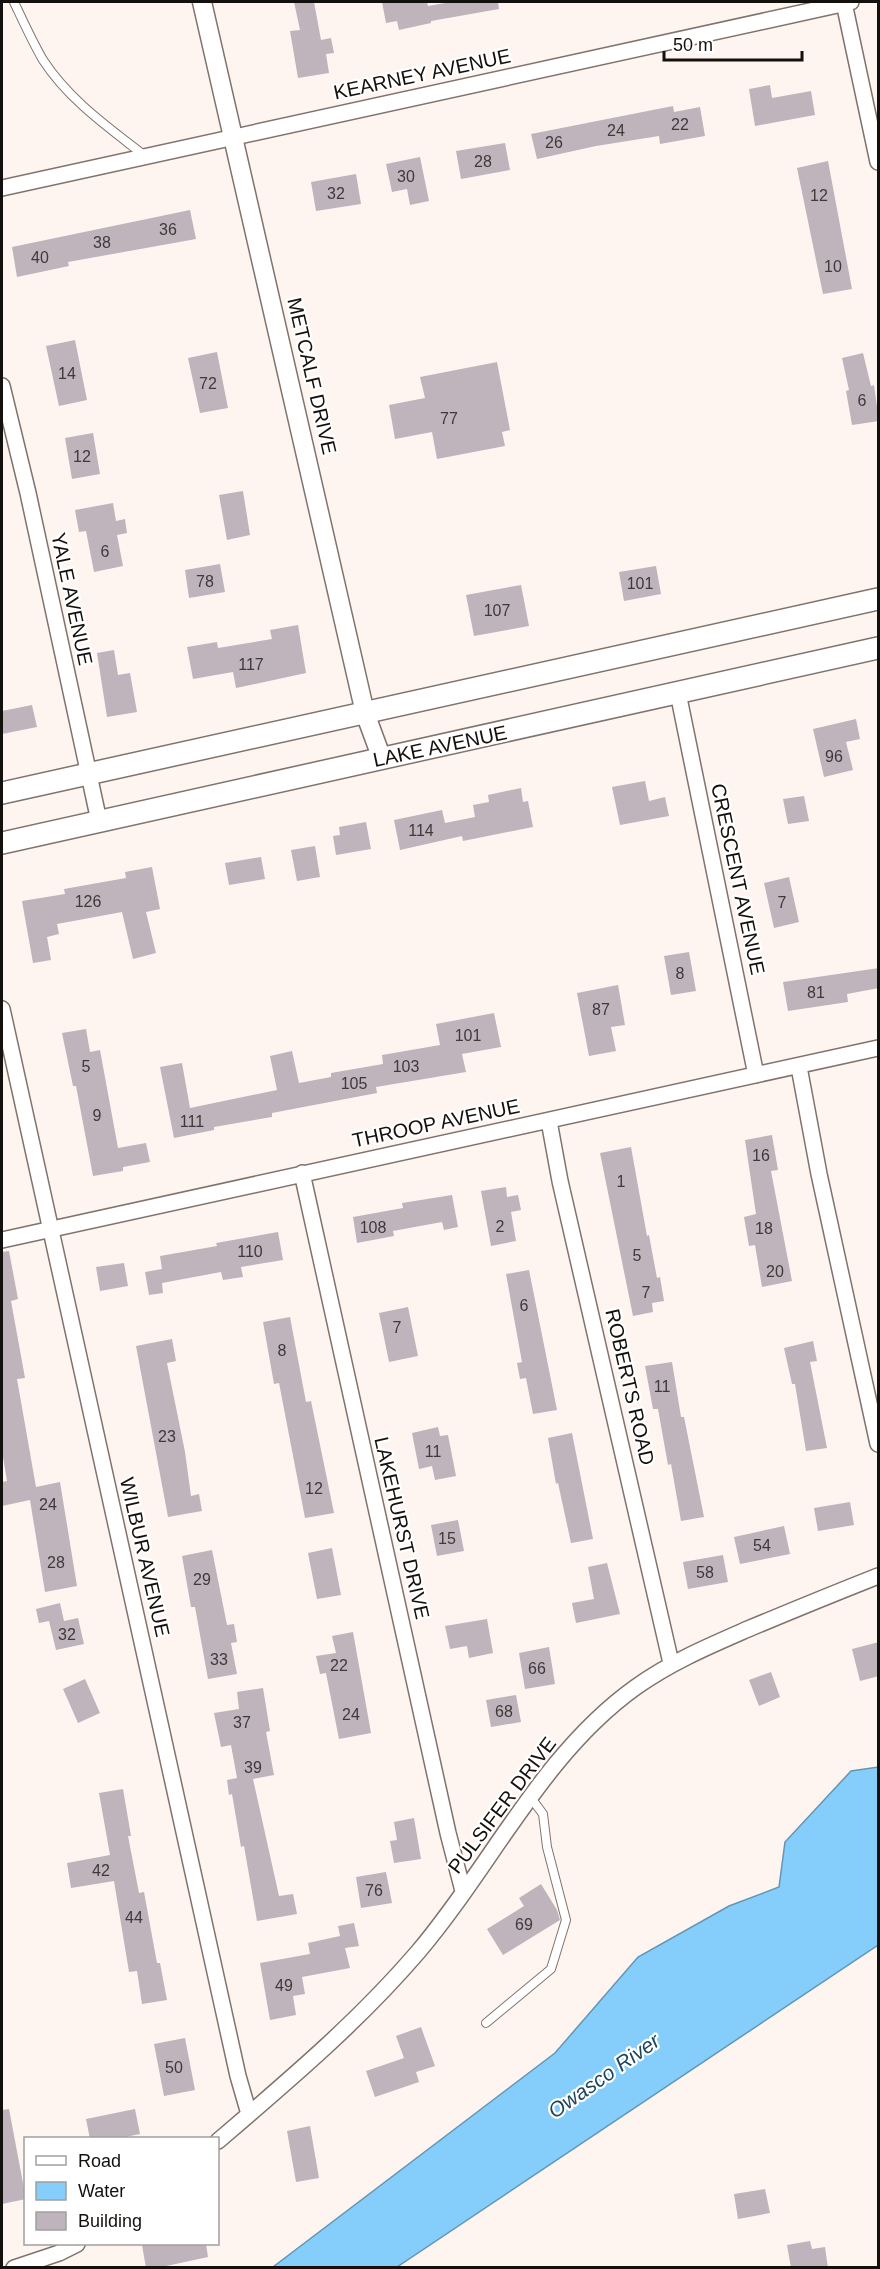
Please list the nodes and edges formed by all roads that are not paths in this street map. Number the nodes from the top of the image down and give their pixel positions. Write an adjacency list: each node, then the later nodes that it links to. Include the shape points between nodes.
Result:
1 (14, 2): 5 (lane, via 35,46 63,86 98,120)
2 (202, 2): 4 (street, METCALF DRIVE)
3 (847, 2): 4 (street, KEARNEY AVENUE); 6 (street)
4 (234, 136): 5 (street, KEARNEY AVENUE); 12 (street, METCALF DRIVE)
5 (146, 157): 7 (street, KEARNEY AVENUE)
6 (879, 162)
7 (2, 188)
8 (2, 386): 14 (street, YALE AVENUE)
9 (879, 599): 12 (main road)
10 (879, 648): 11 (main road, LAKE AVENUE)
11 (678, 693): 13 (main road, LAKE AVENUE); 21 (street, CRESCENT AVENUE)
12 (365, 713): 13 (street, METCALF DRIVE); 14 (main road)
13 (382, 759): 16 (main road, LAKE AVENUE)
14 (89, 774): 15 (main road); 16 (street, YALE AVENUE)
15 (2, 793)
16 (99, 821): 17 (main road, LAKE AVENUE)
17 (2, 843)
18 (2, 1009): 24 (street, WILBUR AVENUE)
19 (879, 1048): 20 (street, THROOP AVENUE)
20 (799, 1066): 21 (street, THROOP AVENUE); 26 (street)
21 (756, 1075): 22 (street, THROOP AVENUE)
22 (549, 1121): 23 (street, THROOP AVENUE); 28 (street, ROBERTS ROAD)
23 (302, 1173): 24 (street, THROOP AVENUE); 30 (street, LAKEHURST DRIVE)
24 (50, 1231): 25 (street, THROOP AVENUE); 32 (street, WILBUR AVENUE)
25 (2, 1240)
26 (879, 1444)
27 (879, 1576): 28 (street, PULSIFER DRIVE)
28 (671, 1663): 29 (street, PULSIFER DRIVE, via 603,1713)
29 (531, 1798): 30 (street, PULSIFER DRIVE); 31 (lane, via 543,1814 566,1920 551,1969)
30 (463, 1891): 32 (street, PULSIFER DRIVE, via 418,1952 346,2030)
31 (486, 2023)
32 (249, 2115): 33 (street, PULSIFER DRIVE)
33 (219, 2140)
34 (76, 2245): 35 (street)
35 (14, 2268)

